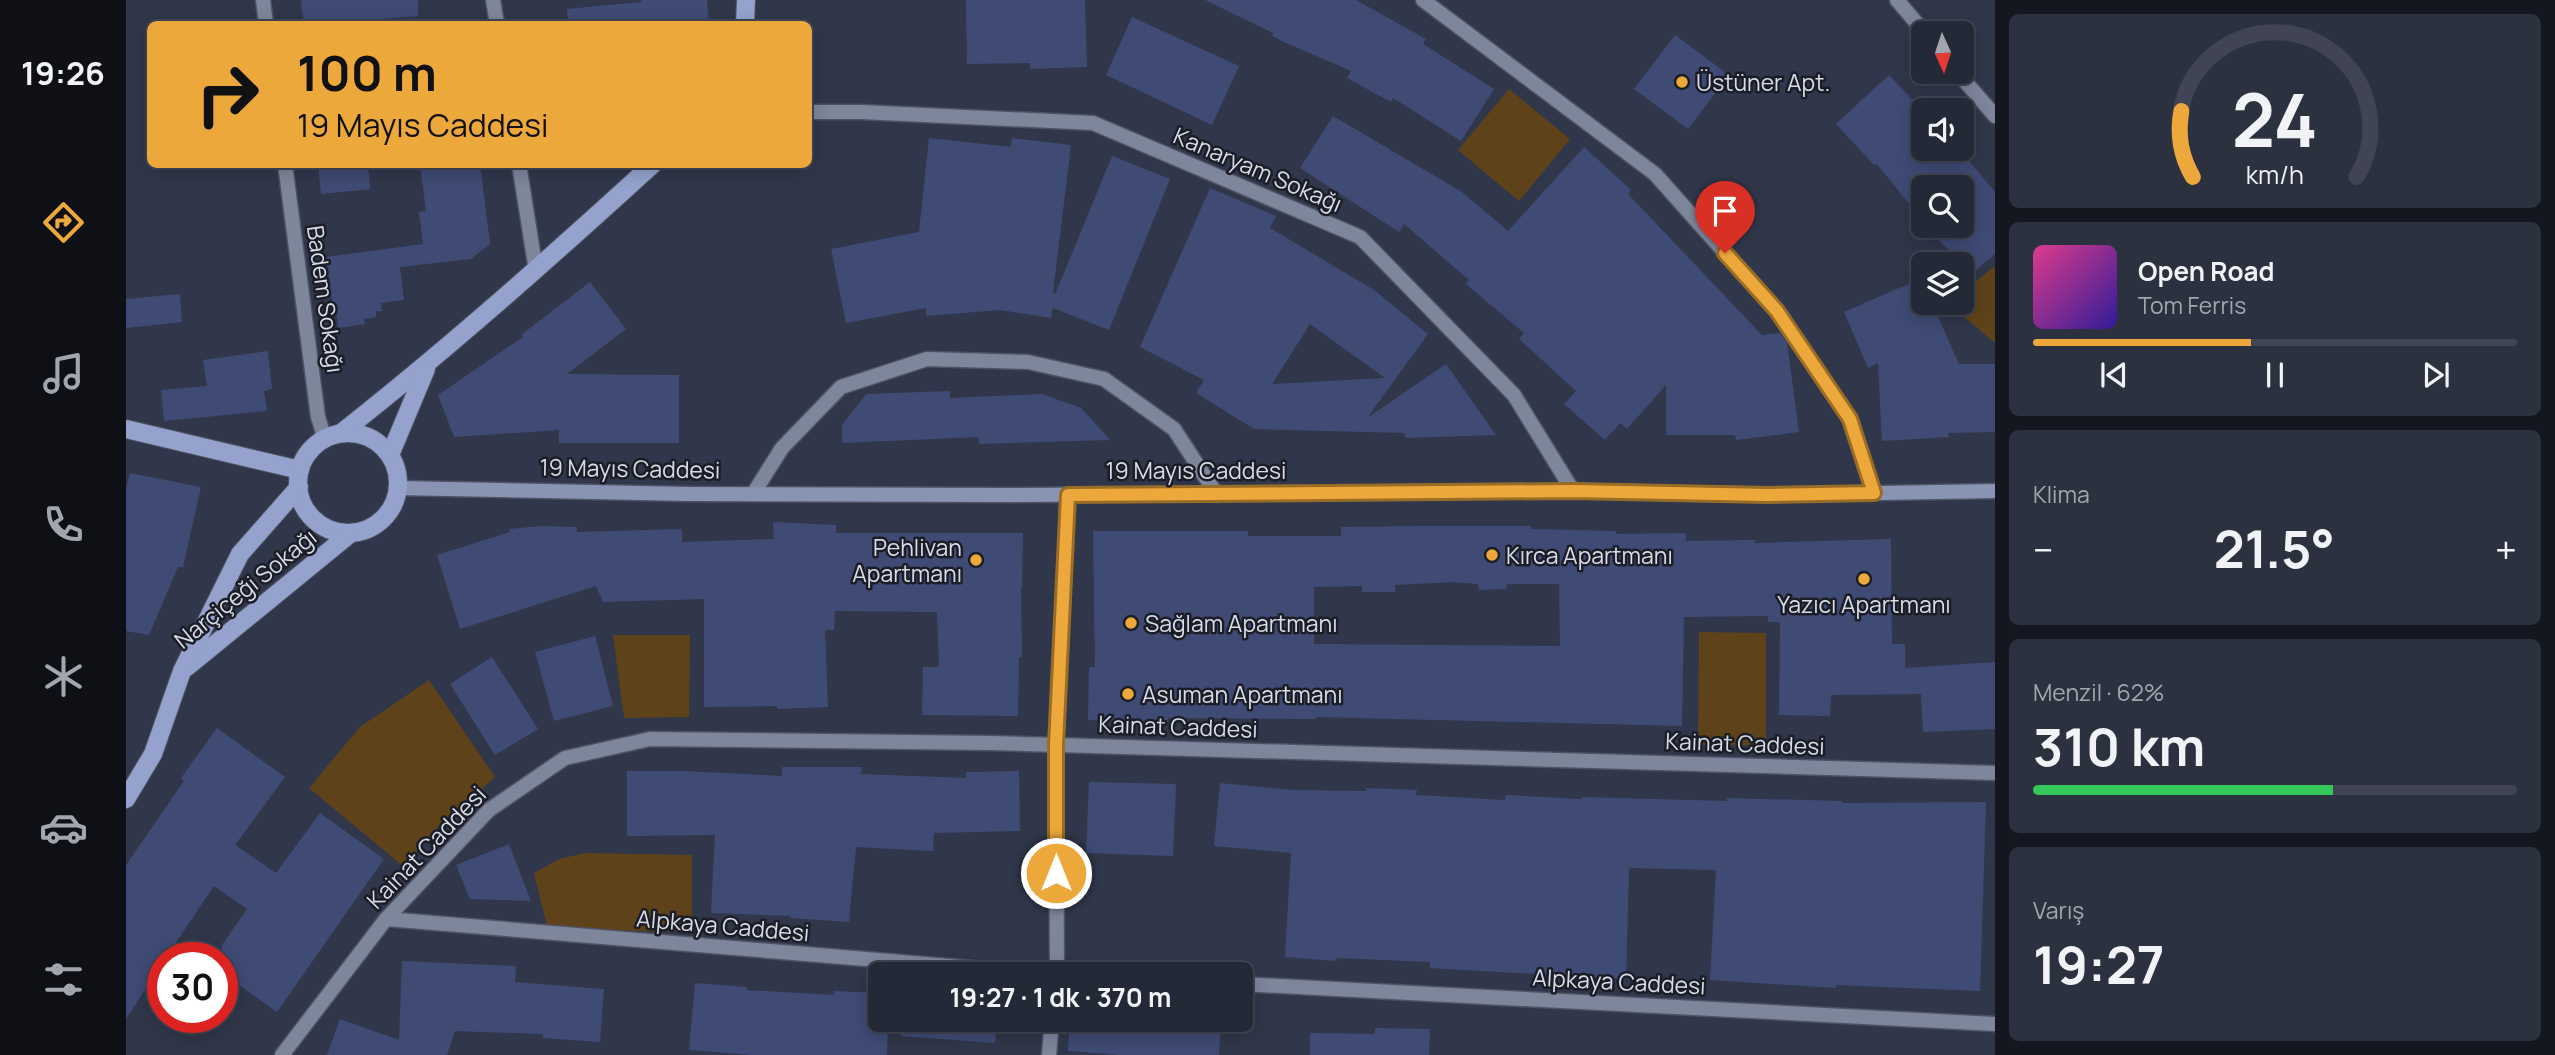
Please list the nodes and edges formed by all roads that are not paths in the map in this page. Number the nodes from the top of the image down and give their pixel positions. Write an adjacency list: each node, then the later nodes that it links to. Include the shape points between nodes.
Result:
1 (263, 0): 6 (street)
2 (493, 0): 7 (street)
3 (746, 0): 8 (main road)
4 (1423, 0): 25 (street, via 1655,174 1777,311 1850,419)
5 (1897, 0): 9 (street)
6 (266, 21)
7 (496, 21)
8 (745, 21)
9 (1915, 21)
10 (1967, 84): 12 (street)
11 (812, 112): 23 (street, Kanaryam Sokağı, via 1093,123 1360,237 1514,395)
12 (1995, 116)
13 (286, 168): 19 (street, Badem Sokağı, via 318,416)
14 (520, 168): 16 (street)
15 (649, 168): 16 (main road)
16 (536, 271): 17 (main road)
17 (428, 366): 19 (main road); 20 (main road)
18 (126, 429): 21 (main road)
19 (333, 436): 20 (main road, via 369,437); 21 (main road, via 305,457)
20 (390, 455): 22 (main road)
21 (299, 479): 29 (main road, Narçiçeği Sokağı, via 301,502 309,515 321,525); 30 (main road, via 240,554)
22 (398, 488): 26 (street, 19 Mayıs Caddesi); 29 (main road, Narçiçeği Sokağı, via 388,514 365,530)
23 (1573, 491): 25 (street, 19 Mayıs Caddesi); 28 (street, 19 Mayıs Caddesi)
24 (1995, 491): 25 (street, 19 Mayıs Caddesi)
25 (1874, 493)
26 (753, 494): 27 (street, 19 Mayıs Caddesi); 28 (street, via 782,448 841,387 927,359 1028,362 1104,379 1174,429)
27 (1068, 495): 28 (street, 19 Mayıs Caddesi); 31 (street)
28 (1217, 495)
29 (351, 533): 30 (main road, Narçiçeği Sokağı)
30 (182, 671): 33 (main road, Narçiçeği Sokağı, via 153,754)
31 (1056, 745): 32 (street, Kainat Caddesi); 34 (street, Kainat Caddesi, via 650,739 565,758 489,810); 36 (street)
32 (1995, 773)
33 (126, 799)
34 (386, 919): 35 (street, Alpkaya Caddesi); 40 (street, Kainat Caddesi)
35 (901, 962)
36 (1057, 962)
37 (1253, 985): 38 (street, Alpkaya Caddesi)
38 (1995, 1024)
39 (1051, 1032): 41 (street)
40 (282, 1055)
41 (1049, 1055)

